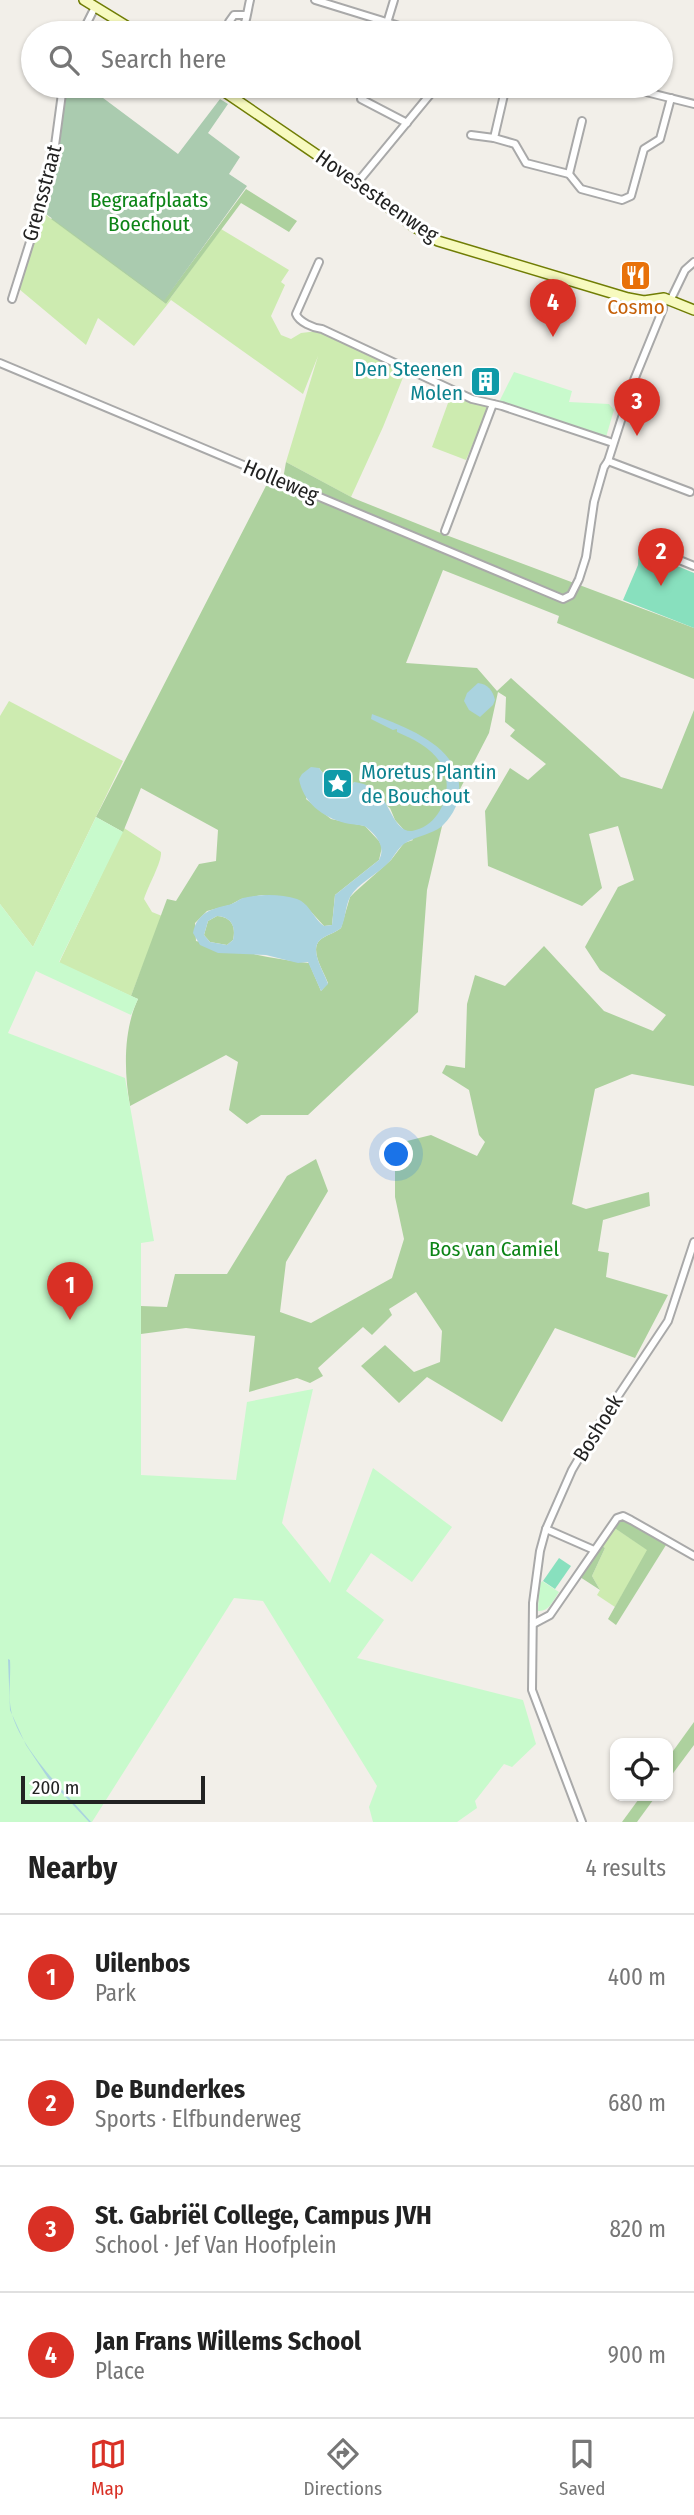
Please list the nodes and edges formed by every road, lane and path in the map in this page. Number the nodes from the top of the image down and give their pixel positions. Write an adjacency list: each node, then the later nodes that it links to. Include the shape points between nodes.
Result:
1 (84, 0): 5 (street)
2 (250, 0): 6 (street)
3 (315, 0): 11 (street)
4 (394, 0): 12 (street)
5 (95, 6): 7 (street); 8 (street)
6 (246, 15): 9 (street, via 233,15); 10 (street)
7 (88, 21)
8 (119, 21)
9 (230, 21)
10 (247, 21)
11 (382, 21)
12 (389, 21)
13 (61, 98): 29 (street, Grensstraat, via 51,175)
14 (233, 98): 25 (street, Hovesesteenweg)
15 (360, 98): 21 (street)
16 (427, 98): 21 (street)
17 (503, 98): 23 (street)
18 (671, 98): 19 (street); 24 (street, via 660,139 644,149 629,198 581,189)
19 (694, 104)
20 (582, 121): 24 (street)
21 (407, 123): 25 (street)
22 (471, 135): 23 (street)
23 (494, 138): 24 (street, via 515,144 526,163)
24 (569, 174)
25 (357, 183): 28 (street, Hovesesteenweg, via 438,241 634,299)
26 (319, 262): 32 (street, via 296,316 472,399)
27 (694, 262): 28 (street)
28 (668, 298): 30 (street); 33 (street)
29 (12, 299)
30 (694, 310)
31 (0, 363): 34 (street, Holleweg, via 563,598 571,595 579,579 596,492)
32 (493, 404): 33 (street); 36 (street)
33 (613, 443): 34 (street)
34 (608, 461): 35 (street)
35 (690, 492)
36 (444, 531)
37 (662, 543): 38 (street, via 672,557)
38 (694, 566)
39 (694, 1243): 40 (street, Boshoek, via 668,1321 583,1451)
40 (546, 1529): 41 (street); 43 (street, Boshoek)
41 (594, 1550): 42 (street, via 623,1516); 43 (street, via 550,1615)
42 (694, 1556)
43 (533, 1624): 44 (street, Boshoek, via 532,1690)
44 (582, 1822)

